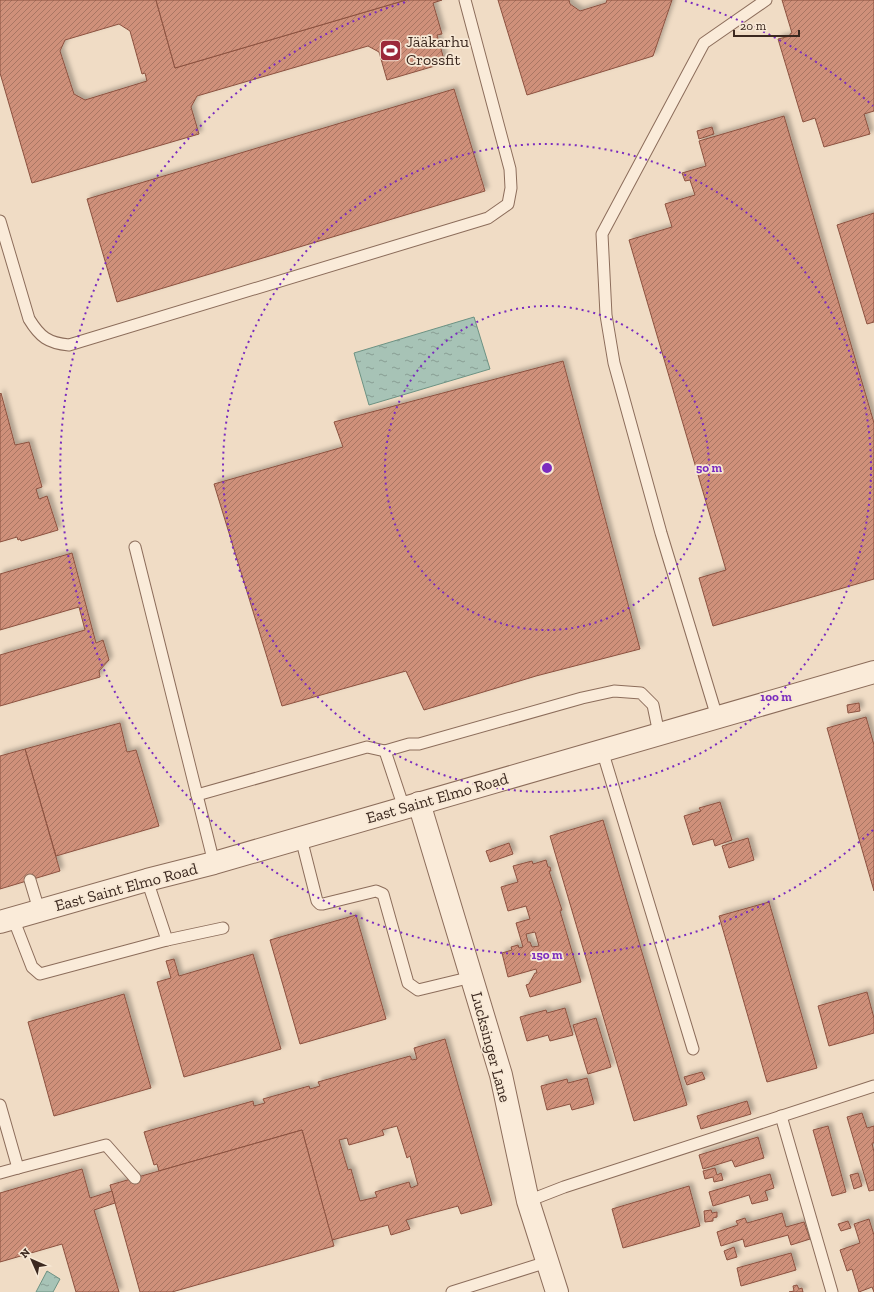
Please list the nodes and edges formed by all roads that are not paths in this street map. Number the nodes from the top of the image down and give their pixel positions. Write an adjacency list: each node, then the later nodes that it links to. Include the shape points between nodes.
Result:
1 (465, 0): 4 (lane, via 510,169 511,188 508,204 488,218 69,345 47,340 29,319)
2 (766, 0): 7 (lane, via 704,43 602,234 606,315 614,363 661,533)
3 (0, 221): 4 (lane)
4 (2, 236)
5 (134, 547): 11 (lane)
6 (874, 672): 7 (street, East Saint Elmo Road)
7 (717, 717): 8 (street, East Saint Elmo Road)
8 (659, 734): 9 (street, East Saint Elmo Road); 10 (lane, via 653,705 642,693 614,691)
9 (602, 750): 12 (street, East Saint Elmo Road); 22 (lane)
10 (385, 751): 11 (lane, via 367,747); 12 (lane)
11 (197, 795): 14 (lane)
12 (412, 805): 13 (street, East Saint Elmo Road); 21 (street, Lucksinger Lane)
13 (301, 838): 14 (street, East Saint Elmo Road); 21 (lane, via 317,901 320,904 376,891 383,894 408,983 413,988 418,990)
14 (214, 863): 16 (street, East Saint Elmo Road)
15 (30, 880): 17 (lane)
16 (147, 880): 17 (street, East Saint Elmo Road); 20 (lane)
17 (39, 910): 18 (street, East Saint Elmo Road)
18 (6, 920): 20 (lane, via 32,967 40,974)
19 (222, 928): 20 (lane)
20 (167, 940)
21 (472, 978): 29 (street, Lucksinger Lane, via 501,1075)
22 (693, 1049)
23 (874, 1086): 25 (lane)
24 (0, 1105): 26 (lane)
25 (781, 1116): 29 (lane); 33 (lane)
26 (18, 1168): 27 (lane); 28 (lane, via 106,1145)
27 (0, 1173)
28 (135, 1178)
29 (528, 1201): 30 (street, Lucksinger Lane)
30 (547, 1262): 31 (lane); 32 (street, Lucksinger Lane)
31 (452, 1292)
32 (557, 1292)
33 (832, 1292)

